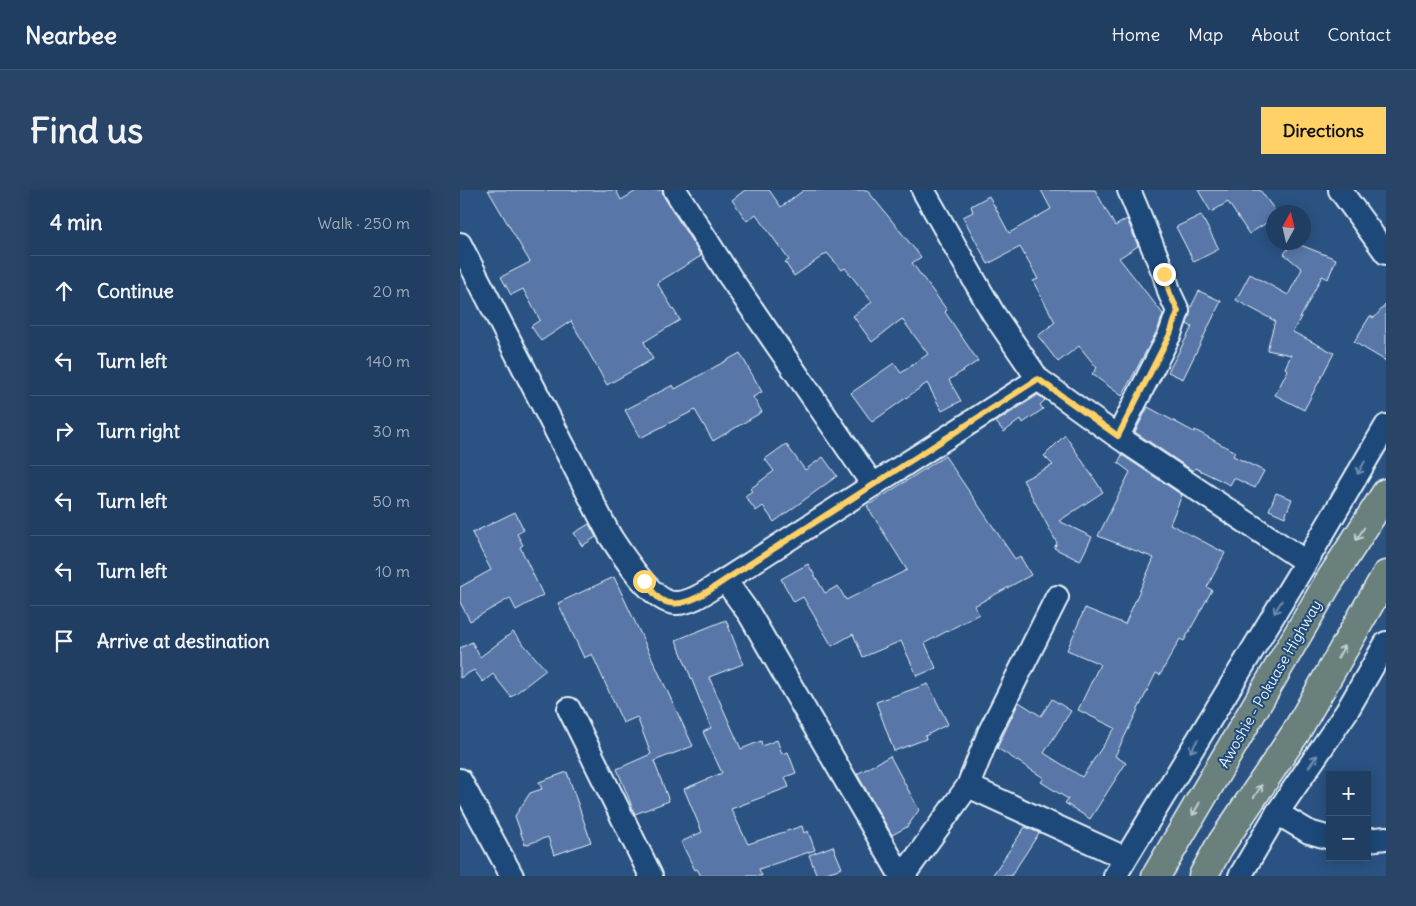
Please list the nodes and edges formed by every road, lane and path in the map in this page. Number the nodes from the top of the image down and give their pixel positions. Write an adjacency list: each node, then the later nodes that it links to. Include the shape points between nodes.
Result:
1 (674, 190): 10 (street)
2 (923, 190): 7 (street, via 993,313)
3 (1129, 190): 9 (street, via 1178,311 1170,334)
4 (1340, 190): 6 (street)
5 (460, 244): 14 (street, via 605,527 628,564 660,599 675,604 688,601)
6 (1386, 253)
7 (1038, 379): 9 (street); 10 (street)
8 (1386, 426): 12 (street, one-way to 12)
9 (1118, 436): 12 (street)
10 (873, 485): 14 (street)
11 (1386, 493): 28 (main road, Awoshie - Pokuase Highway, one-way to 28, via 1328,582)
12 (1306, 562): 24 (street, one-way to 24)
13 (1386, 575): 29 (main road, one-way to 13, via 1295,734)
14 (725, 580): 27 (street, via 750,615)
15 (1058, 597): 19 (street, via 988,734)
16 (1386, 643): 20 (street, one-way to 16, via 1347,711)
17 (569, 708): 26 (street)
18 (460, 780): 25 (street)
19 (968, 786): 24 (street); 27 (street)
20 (1277, 813): 21 (street, via 1309,832); 30 (street)
21 (1326, 837)
22 (1386, 838): 23 (street)
23 (1371, 840)
24 (1120, 867)
25 (512, 876)
26 (651, 876)
27 (902, 876)
28 (1156, 876)
29 (1203, 876)
30 (1240, 876)

